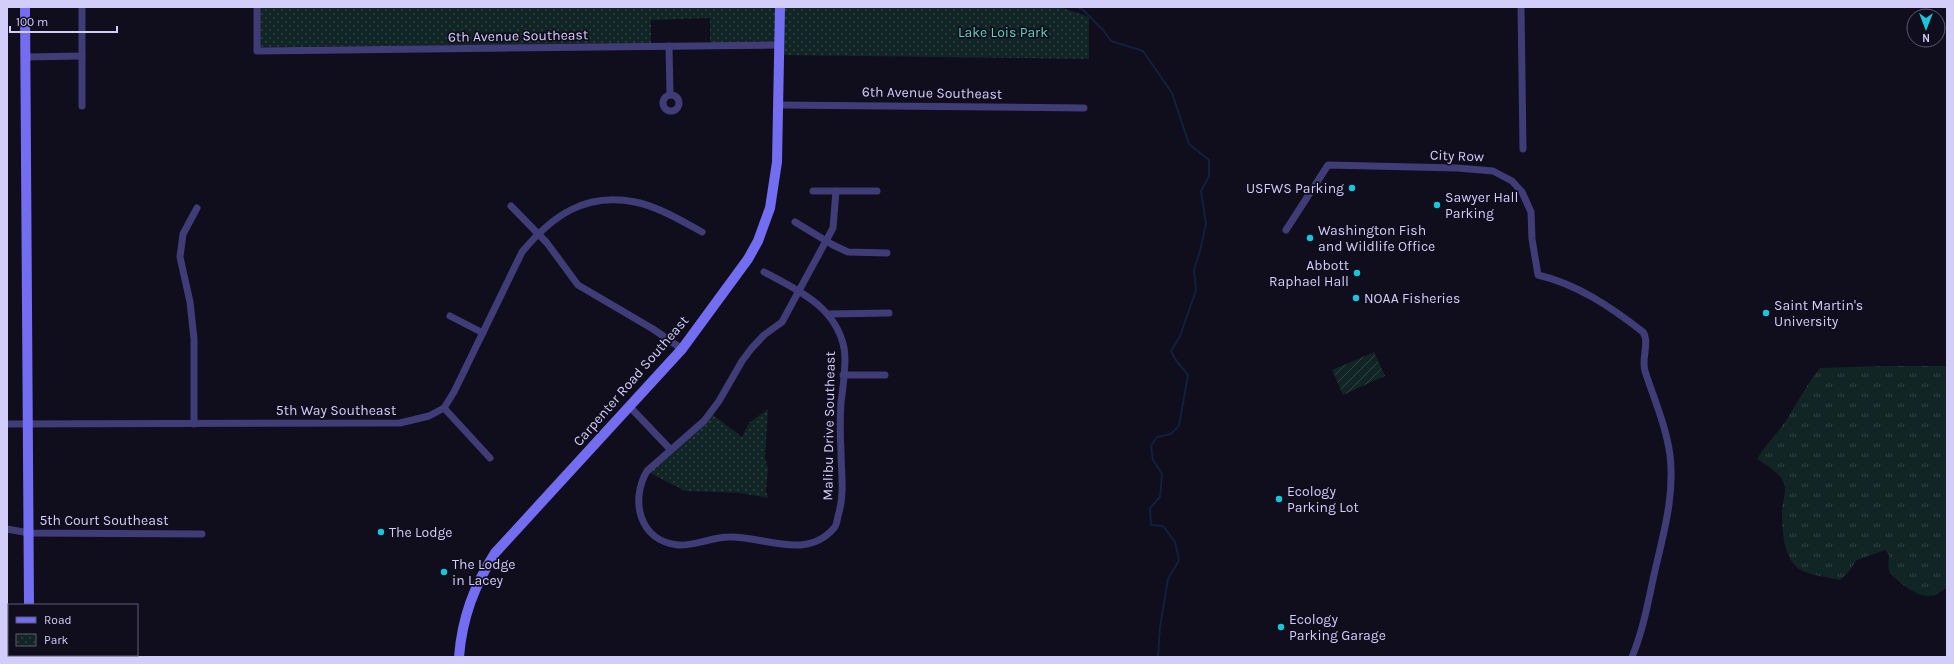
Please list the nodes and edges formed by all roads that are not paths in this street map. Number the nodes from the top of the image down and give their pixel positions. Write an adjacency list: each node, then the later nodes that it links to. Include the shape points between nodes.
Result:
1 (25, 7): 9 (main road)
2 (82, 7): 8 (street)
3 (257, 7): 7 (street, 6th Avenue Southeast, via 257,51)
4 (780, 7): 6 (main road, Carpenter Road Southeast)
5 (1521, 7): 14 (street)
6 (780, 45): 7 (street, 6th Avenue Southeast); 11 (main road, Carpenter Road Southeast)
7 (669, 46): 10 (street)
8 (82, 56): 9 (street); 12 (street)
9 (26, 57): 38 (main road)
10 (670, 95)
11 (779, 105): 13 (street, 6th Avenue Southeast); 32 (main road, Carpenter Road Southeast, via 774,189 758,241 748,259)
12 (82, 106)
13 (1084, 108)
14 (1523, 148)
15 (813, 191): 16 (street)
16 (836, 191): 17 (street); 24 (street, Malibu Drive Southeast, via 834,223)
17 (877, 191)
18 (511, 206): 23 (street)
19 (197, 208): 39 (street, via 183,234 180,257 190,302 194,339)
20 (796, 222): 24 (street)
21 (1286, 230): 47 (street, City Row, via 1328,165 1493,171 1512,181 1522,192 1531,212 1538,275 1559,280 1582,291 1631,323 1645,336 1644,368 1664,427 1671,484 1664,531 1645,616)
22 (702, 232): 23 (street, via 635,202 608,201 581,204 561,215)
23 (537, 234): 31 (street, via 522,252); 32 (street, via 559,258 578,285)
24 (825, 240): 25 (street, via 848,252); 27 (street, Malibu Drive Southeast)
25 (886, 253)
26 (764, 272): 27 (street)
27 (799, 291): 29 (street, Malibu Drive Southeast); 40 (street, Malibu Drive Southeast, via 782,322 764,334 742,361 711,413)
28 (889, 313): 29 (street)
29 (828, 314): 34 (street, Malibu Drive Southeast, via 838,328 844,349)
30 (450, 316): 31 (street)
31 (483, 333): 36 (street)
32 (682, 349): 35 (main road, Carpenter Road Southeast)
33 (885, 375): 34 (street)
34 (843, 376): 40 (street, Malibu Drive Southeast, via 843,503 835,527 821,539 804,546 787,546 748,538 728,537 677,545 662,539 652,533 643,521 639,512 638,496 647,471)
35 (630, 407): 40 (street); 46 (main road, Carpenter Road Southeast, via 494,554 481,575 470,601)
36 (444, 408): 39 (street, 5th Way Southeast, via 429,416 400,423); 41 (street)
37 (7, 424): 38 (street, 5th Way Southeast)
38 (29, 424): 39 (street, 5th Way Southeast); 43 (main road)
39 (194, 424)
40 (670, 450)
41 (490, 458)
42 (7, 529): 43 (street, 5th Court Southeast)
43 (29, 533): 44 (street, 5th Court Southeast); 45 (main road)
44 (202, 534)
45 (29, 604)
46 (459, 657)
47 (1632, 657)

